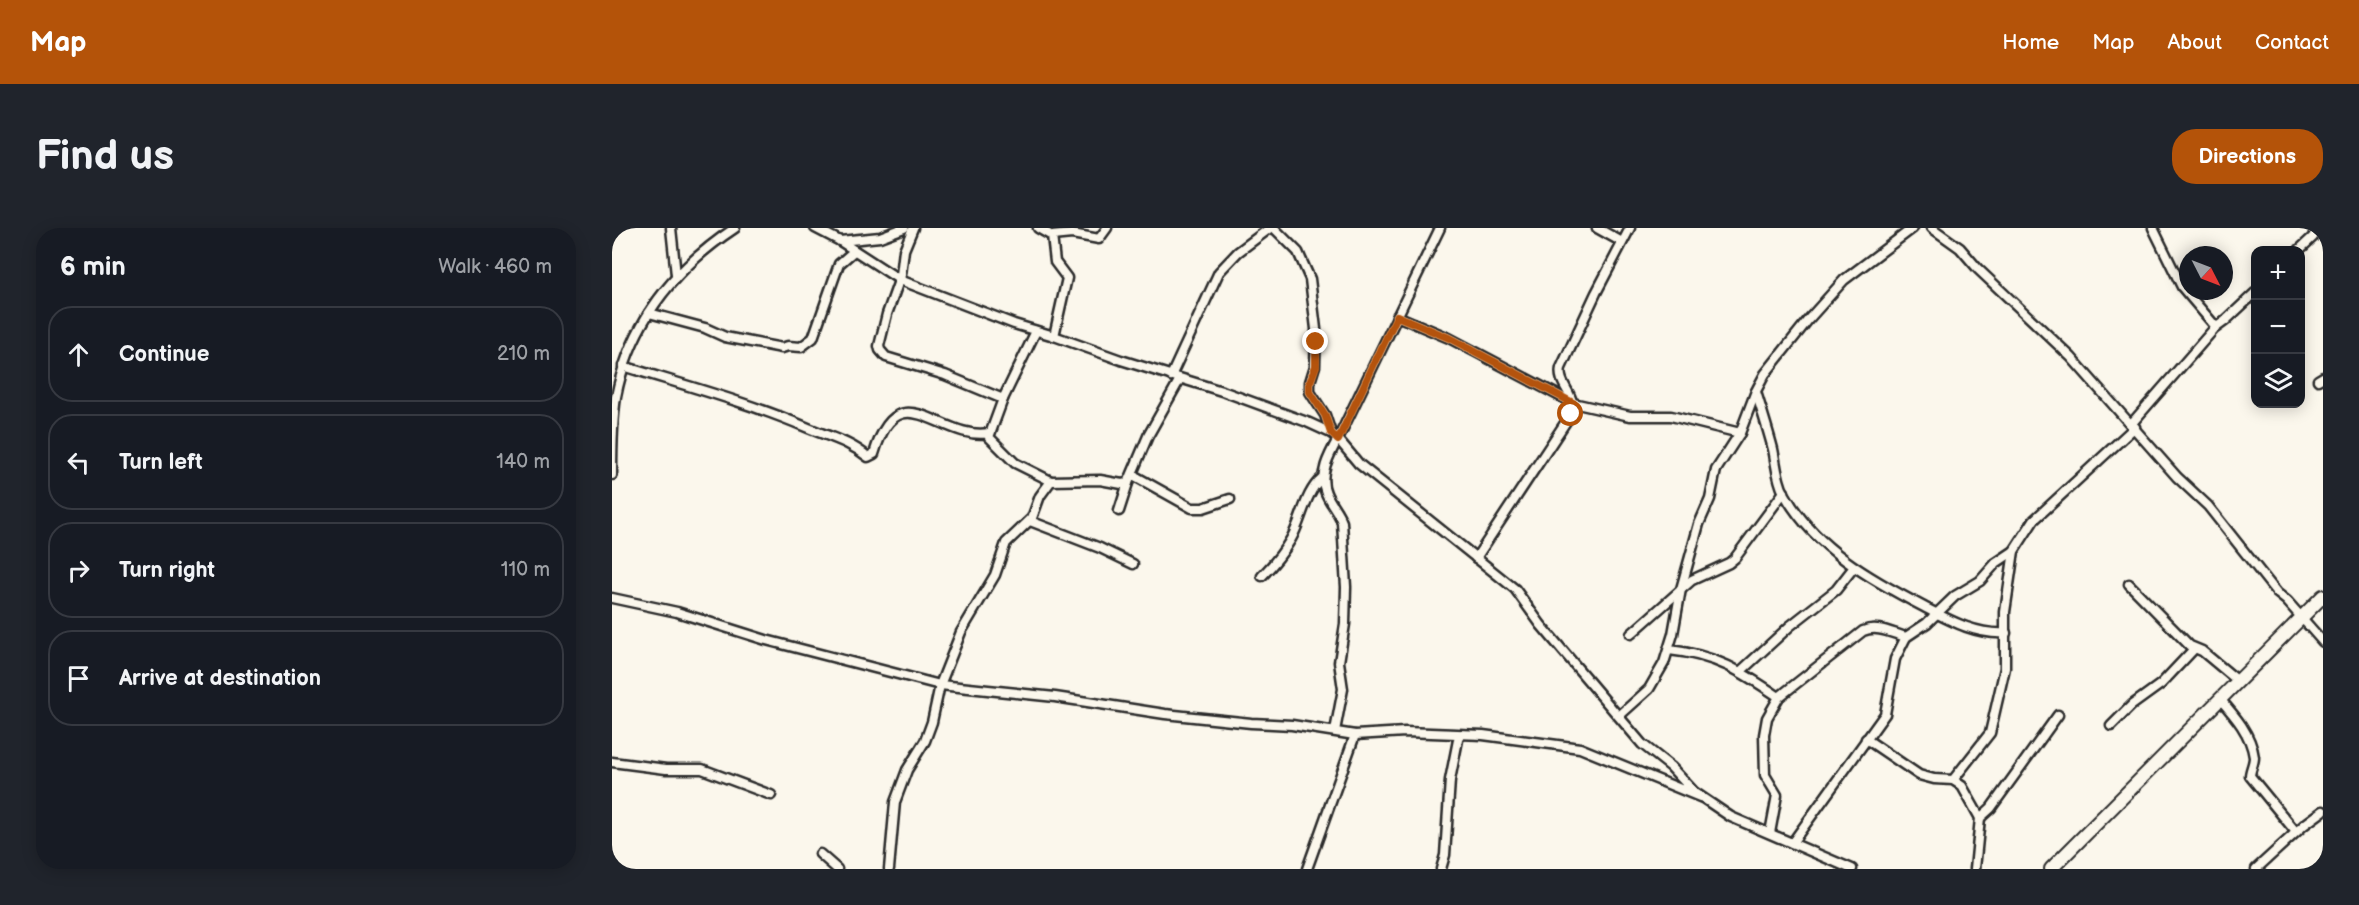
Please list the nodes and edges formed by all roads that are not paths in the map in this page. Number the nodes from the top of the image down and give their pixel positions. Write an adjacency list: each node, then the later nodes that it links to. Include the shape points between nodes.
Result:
1 (671, 228): 21 (street)
2 (735, 228): 21 (street)
3 (814, 228): 17 (street)
4 (904, 228): 17 (street, via 880,237)
5 (913, 228): 22 (street, via 904,250)
6 (1038, 228): 16 (street)
7 (1107, 228): 16 (street, via 1098,239 1072,234)
8 (1272, 228): 30 (street, via 1238,252 1219,272); 36 (street, via 1298,252 1310,279 1316,366 1310,392)
9 (1440, 228): 25 (street)
10 (1597, 228): 18 (street)
11 (1630, 228): 18 (street)
12 (1912, 228): 31 (street, via 1844,280 1785,348)
13 (1932, 228): 34 (street, via 1960,248 2043,329)
14 (2152, 228): 26 (street, via 2182,287)
15 (2318, 228): 19 (street)
16 (1052, 236): 28 (street, via 1055,262 1067,284)
17 (840, 241): 20 (street)
18 (1622, 242): 33 (street, via 1561,368 1560,377)
19 (2303, 246)
20 (854, 251): 22 (street); 24 (street, via 839,264 813,338 801,347 782,348 725,337)
21 (676, 275): 24 (street)
22 (900, 280): 27 (street); 32 (street, via 880,340 882,354)
23 (2251, 297): 26 (street)
24 (649, 314): 29 (street)
25 (1397, 316): 33 (street, via 1449,338); 38 (street)
26 (2216, 327): 34 (street)
27 (1036, 331): 28 (street); 32 (street)
28 (1054, 336): 30 (street)
29 (623, 366): 35 (street, via 787,419 850,443 868,457 874,454 892,417 904,414 922,415 976,434); 39 (street, via 613,423)
30 (1176, 378): 36 (street, via 1225,392); 41 (street)
31 (1756, 391): 37 (street); 43 (street)
32 (1003, 399): 35 (street)
33 (1573, 403): 37 (street, via 1638,417 1671,416); 48 (street, via 1571,414)
34 (2133, 425): 47 (street, via 2034,520); 57 (street, via 2177,477 2208,506)
35 (988, 433): 42 (street, via 991,441 1015,463)
36 (1331, 433): 38 (street)
37 (1740, 433): 53 (street, via 1716,470)
38 (1338, 440): 40 (street); 48 (street, via 1359,464)
39 (612, 475)
40 (1322, 478): 51 (street, via 1313,488 1291,539); 72 (street, via 1342,522 1346,587 1346,624 1339,663 1343,689)
41 (1130, 479): 42 (street, via 1122,484 1100,480); 44 (street, via 1192,508); 45 (street)
42 (1051, 481): 46 (street)
43 (1784, 492): 50 (street, via 1819,536); 53 (street, via 1735,558)
44 (1230, 499)
45 (1119, 511)
46 (1029, 521): 49 (street); 66 (street, via 1001,552 995,575 961,633)
47 (2014, 551): 56 (street); 58 (street, via 2006,600)
48 (1476, 558): 70 (street, via 1520,595)
49 (1133, 564)
50 (1854, 567): 56 (street); 64 (street, via 1836,590)
51 (1262, 576)
52 (2128, 584): 62 (street)
53 (1681, 590): 59 (street); 63 (street)
54 (2323, 596): 57 (street)
55 (612, 598): 66 (street, via 677,612 766,640)
56 (1937, 613): 58 (street, via 1981,632); 60 (street)
57 (2301, 618): 61 (street); 65 (street)
58 (2006, 633): 77 (street, via 2005,668 1990,733)
59 (1631, 634)
60 (1906, 637): 67 (street, via 1881,629 1863,632); 75 (street, via 1895,659 1886,710)
61 (2323, 642)
62 (2194, 649): 65 (street, via 2202,651); 71 (street, via 2161,684)
63 (1669, 650): 64 (street, via 1716,660); 70 (street, via 1653,684)
64 (1741, 671): 67 (street)
65 (2238, 681): 68 (street)
66 (940, 685): 72 (street); 87 (street, via 925,741 907,770 895,802)
67 (1779, 697): 83 (street, via 1764,727 1766,779 1777,795)
68 (2220, 699): 82 (street, via 2251,745 2254,762 2250,776); 92 (street)
69 (2058, 714): 81 (street)
70 (1619, 716): 79 (street, via 1642,744)
71 (2111, 726)
72 (1335, 731): 73 (street)
73 (1355, 735): 74 (street); 88 (street)
74 (1459, 735): 79 (street, via 1580,747); 89 (street, via 1450,780 1446,855)
75 (1866, 739): 77 (street, via 1919,775); 84 (street)
76 (612, 762): 78 (street, via 666,770 702,769)
77 (1953, 780): 81 (street, via 1964,789)
78 (771, 795)
79 (1700, 797): 83 (street, via 1731,817)
80 (2323, 811): 82 (street)
81 (1980, 818): 91 (street)
82 (2296, 832): 93 (street)
83 (1770, 833): 84 (street)
84 (1792, 843): 90 (street)
85 (820, 854): 86 (street)
86 (837, 869)
87 (889, 869)
88 (1307, 869)
89 (1441, 869)
90 (1852, 869)
91 (1975, 869)
92 (2051, 869)
93 (2256, 869)

